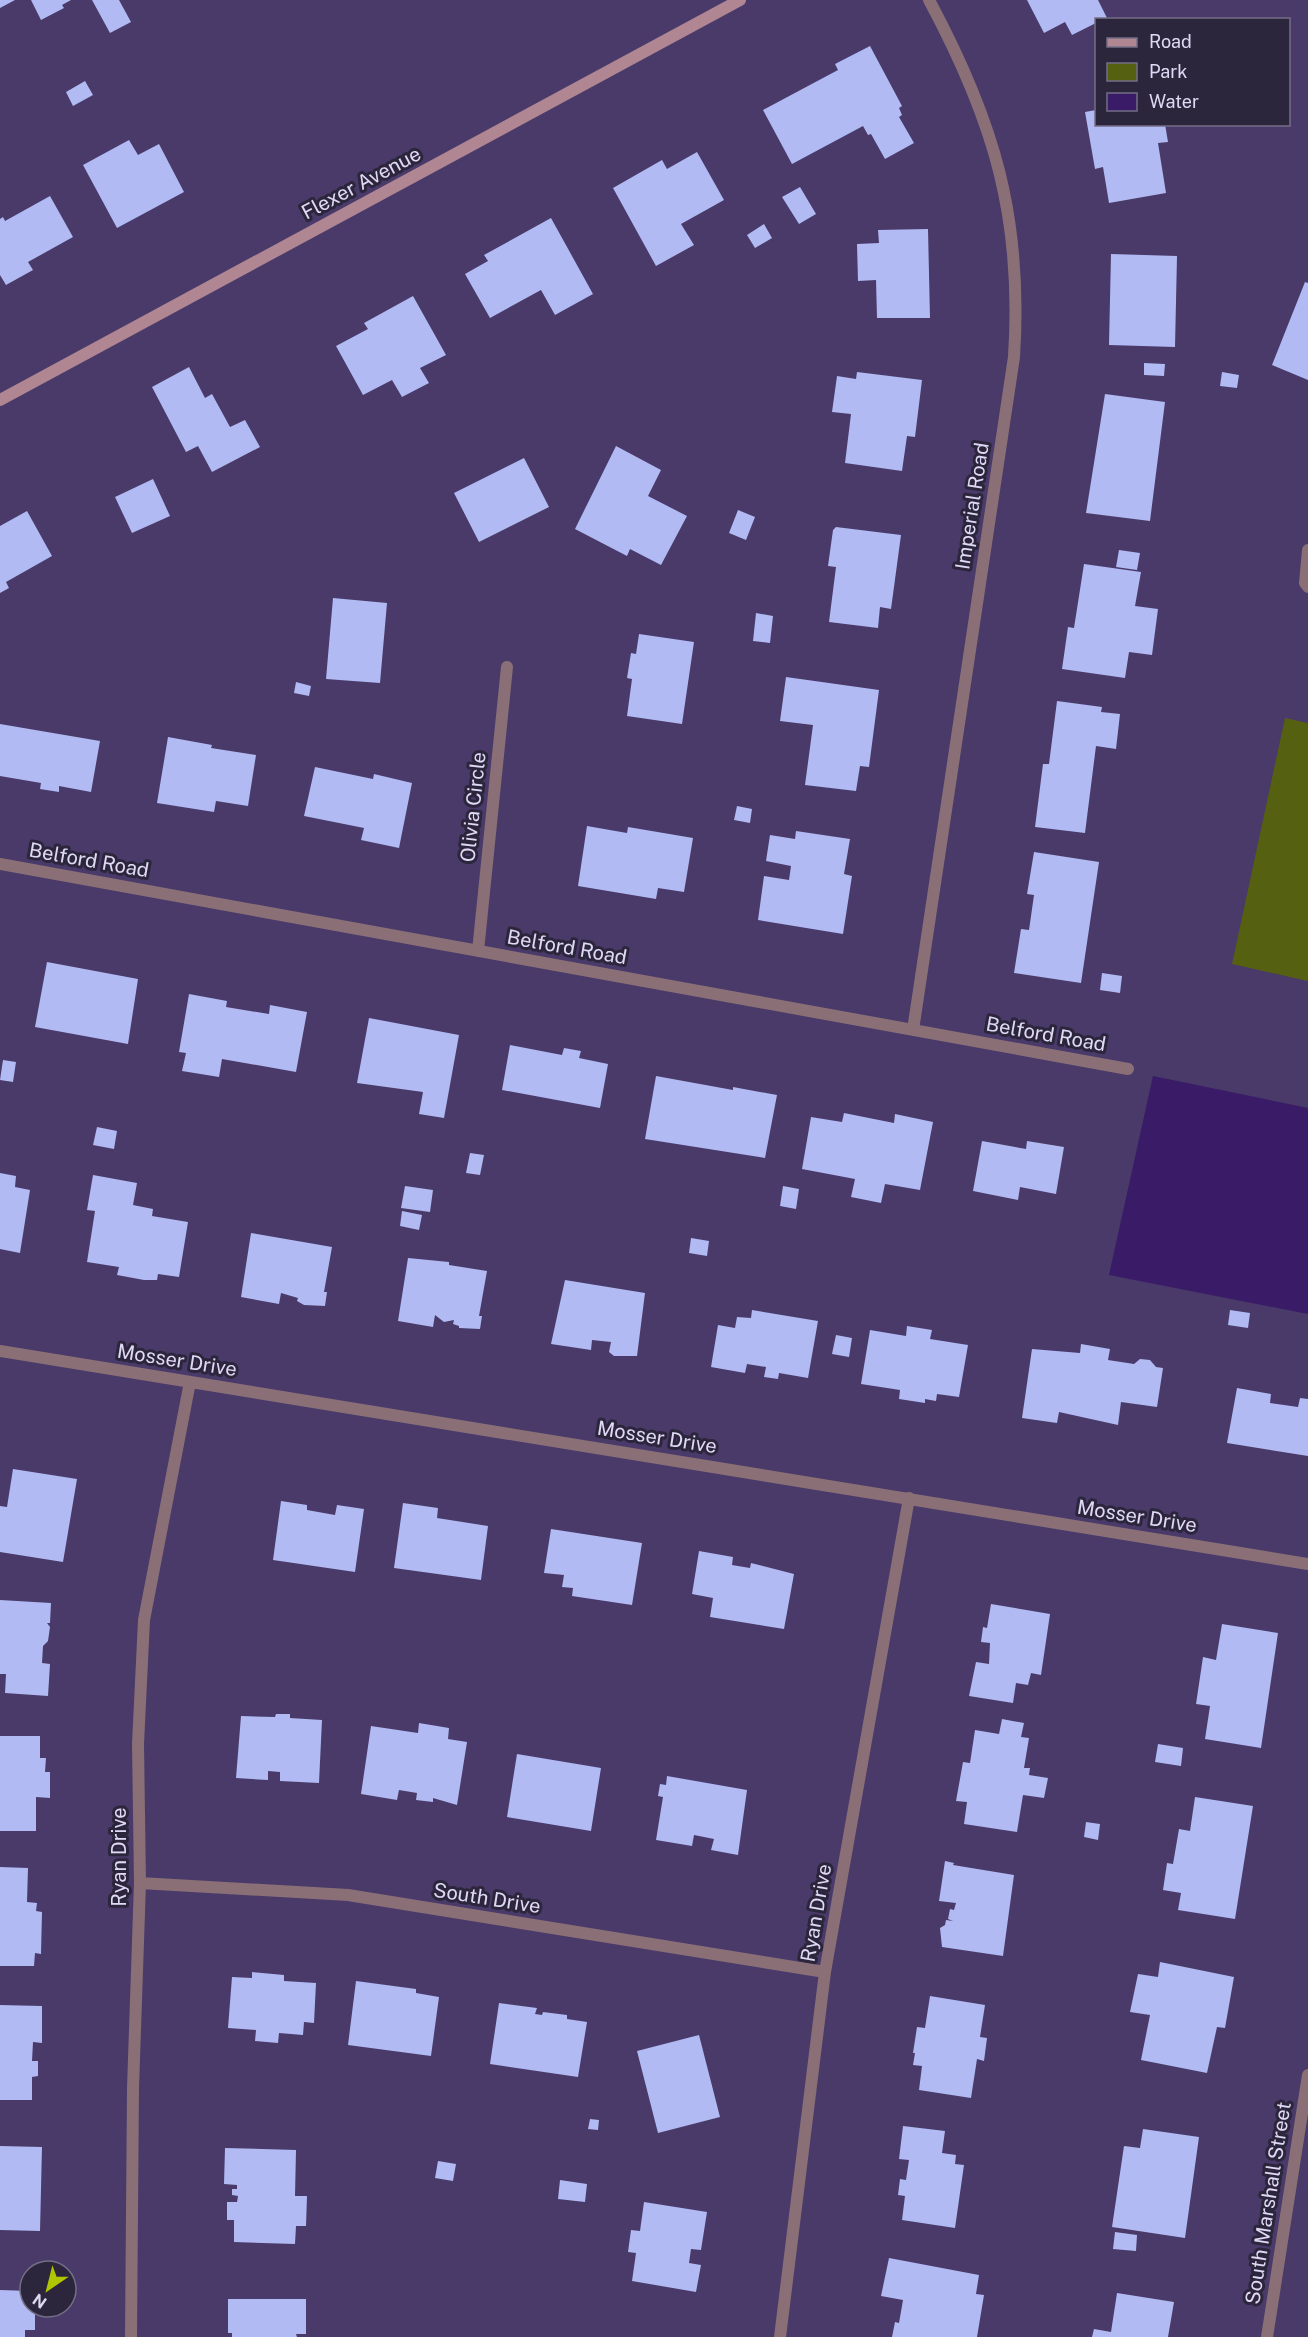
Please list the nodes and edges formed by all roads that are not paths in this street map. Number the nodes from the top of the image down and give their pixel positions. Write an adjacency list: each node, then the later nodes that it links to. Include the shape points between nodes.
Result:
1 (740, 0): 3 (street, Flexer Avenue)
2 (929, 0): 9 (street, Imperial Road, via 961,60 990,131 1013,243 1017,319)
3 (0, 400)
4 (1308, 550): 5 (street)
5 (1308, 587)
6 (507, 667): 8 (street, Olivia Circle)
7 (0, 864): 8 (street, Belford Road)
8 (478, 951): 9 (street, Belford Road)
9 (914, 1030): 10 (street, Belford Road)
10 (1128, 1069)
11 (0, 1351): 12 (street, Mosser Drive)
12 (190, 1382): 13 (street, Mosser Drive); 15 (street, Ryan Drive, via 144,1620 138,1744)
13 (909, 1498): 14 (street, Mosser Drive); 16 (street, Ryan Drive)
14 (1308, 1564)
15 (140, 1883): 16 (street, South Drive, via 348,1895); 18 (street, Ryan Drive, via 132,2100)
16 (825, 1972): 19 (street, Ryan Drive)
17 (1308, 2075): 20 (street, South Marshall Street)
18 (131, 2337)
19 (780, 2337)
20 (1267, 2337)

